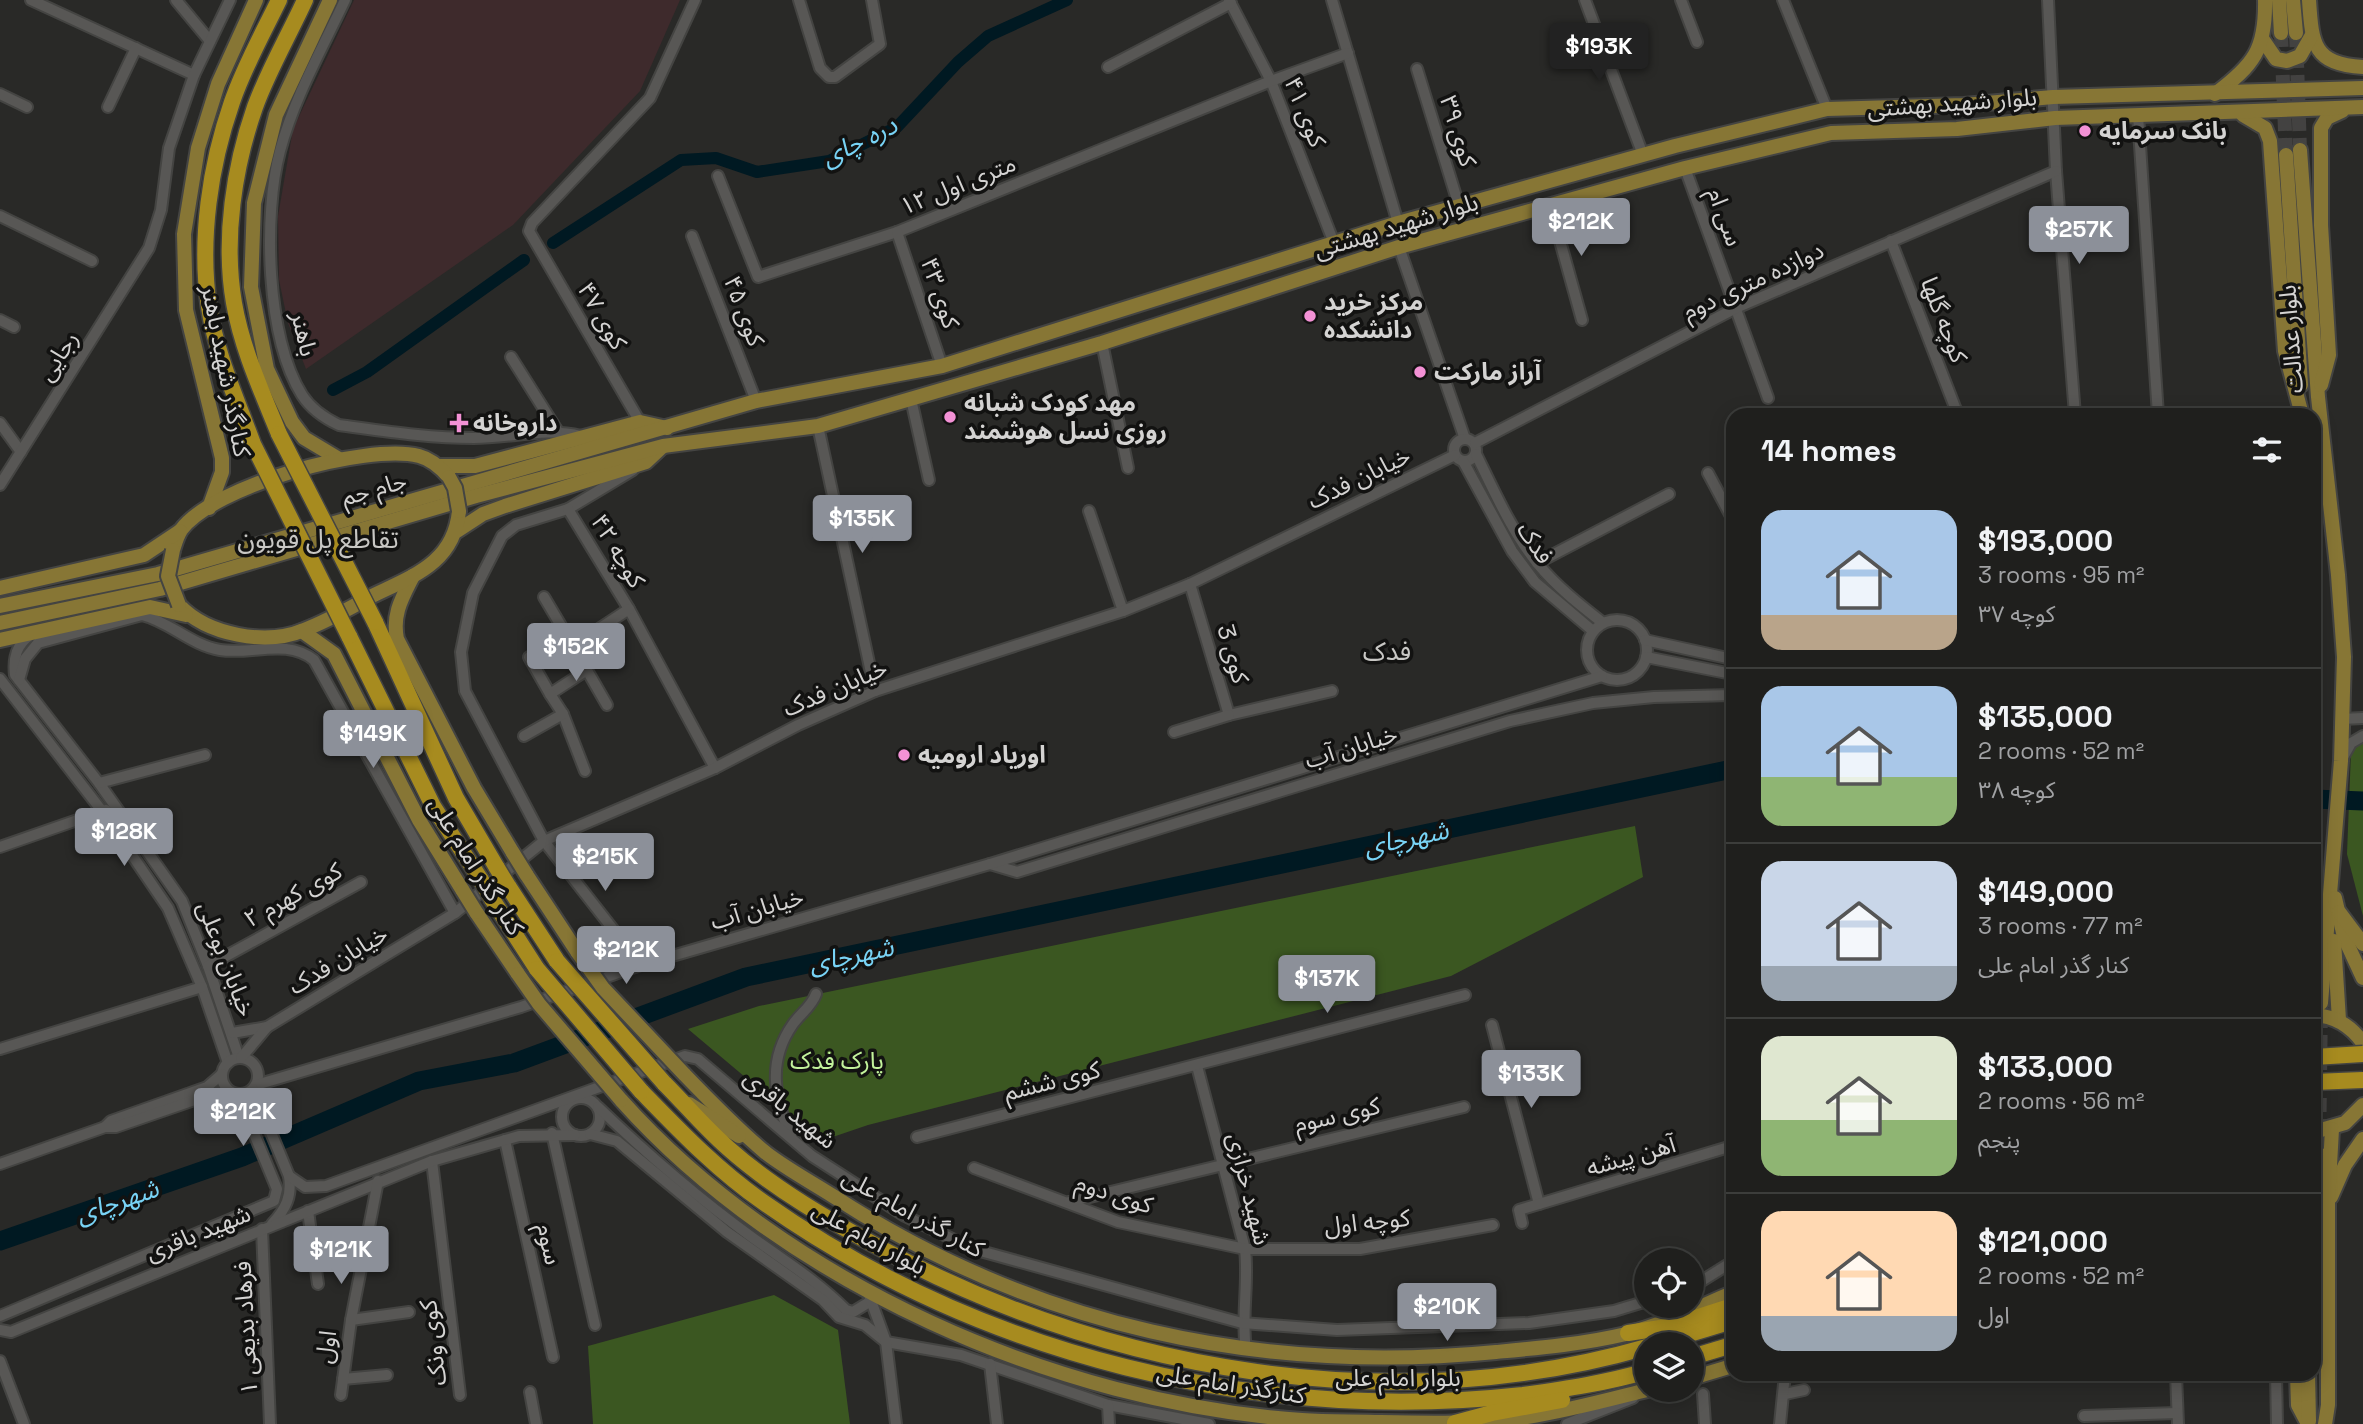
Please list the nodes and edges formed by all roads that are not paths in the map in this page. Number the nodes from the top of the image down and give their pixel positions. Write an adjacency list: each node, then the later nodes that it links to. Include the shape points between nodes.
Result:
1 (31, 0): 26 (street)
2 (176, 0): 24 (street)
3 (230, 0): 24 (street)
4 (256, 0): 98 (main road, کنارگذر شهید باهنر, via 218,84 198,148 184,234 186,310 222,458 222,472)
5 (279, 0): 242 (highway, بلوار امام علی, bridge, via 232,101 210,191 206,250 209,307 253,444 433,806 537,969 698,1150 810,1234 938,1302 1020,1337 1119,1369 1282,1399 1373,1403 1488,1400)
6 (305, 0): 180 (highway, بلوار امام علی, bridge, via 255,107 233,196 234,302 248,359 279,435 375,622 456,798 557,961)
7 (330, 0): 89 (main road, کنارگذر شهید باهنر, via 276,115 254,203 251,287 267,369 292,422 304,438)
8 (345, 0): 83 (street, باهنر, via 281,148 270,213 271,274 279,329 302,394 324,418 338,425 444,438 500,438)
9 (695, 0): 78 (street, کوی ۴۷, via 650,98 529,231)
10 (800, 0): 11 (street, via 820,68 835,77 880,44)
11 (872, 0)
12 (1332, 0): 27 (street)
13 (1585, 0): 47 (street)
14 (1681, 0): 25 (street)
15 (1783, 0): 40 (street)
16 (2048, 0): 36 (street)
17 (2265, 0): 23 (main road)
18 (2278, 0): 19 (main road, via 2289,33)
19 (2293, 0)
20 (2309, 0): 22 (main road)
21 (1230, 2): 28 (street); 32 (street, کوی ۴۱)
22 (2312, 35): 23 (main road, via 2300,56 2287,61 2276,59); 29 (main road, via 2329,61)
23 (2263, 40): 35 (main road, via 2243,71)
24 (210, 41): 31 (street)
25 (1696, 42)
26 (136, 48): 31 (street); 38 (street)
27 (1348, 53): 32 (street, ۱۲ متری اول); 54 (street)
28 (1108, 67)
29 (2363, 67)
30 (1417, 69): 52 (street, کوی ۳۹)
31 (194, 75): 87 (street, رجایی, via 169,148 161,210 149,248)
32 (1271, 81): 55 (street, ۱۲ متری اول); 58 (street, کوی ۴۱)
33 (2363, 88): 35 (main road, بلوار شهید بهشتی)
34 (0, 94): 37 (street)
35 (2215, 94): 36 (main road, بلوار شهید بهشتی)
36 (2053, 97): 40 (main road, بلوار شهید بهشتی); 43 (street)
37 (27, 107)
38 (108, 107)
39 (2359, 107): 41 (main road, بلوار شهید بهشتی); 44 (main road, via 2333,114)
40 (1827, 109): 46 (main road, بلوار شهید بهشتی)
41 (2236, 113): 42 (main road, بلوار شهید بهشتی); 45 (main road, via 2265,128)
42 (2138, 115): 43 (main road, بلوار شهید بهشتی); 74 (street)
43 (2055, 118): 48 (main road, بلوار شهید بهشتی, via 1957,129 1831,134); 49 (street)
44 (2321, 128): 45 (main road, via 2310,118 2282,119); 68 (main road, via 2329,355)
45 (2270, 141): 75 (main road, via 2285,351)
46 (1675, 146): 47 (main road, بلوار شهید بهشتی); 48 (main road)
47 (1643, 155): 52 (main road, بلوار شهید بهشتی)
48 (1685, 168): 51 (main road, بلوار شهید بهشتی); 61 (street, سی ام)
49 (2056, 171): 57 (street, دوازده متری دوم); 73 (street)
50 (718, 176): 55 (street, ۱۲ متری اول, via 758,277)
51 (1550, 205): 59 (main road, بلوار شهید بهشتی); 63 (street)
52 (1459, 206): 54 (main road, بلوار شهید بهشتی)
53 (0, 216): 60 (street)
54 (1398, 223): 58 (main road, بلوار شهید بهشتی)
55 (897, 232): 67 (street, کوی ۴۳)
56 (692, 236): 71 (street, کوی ۴۵)
57 (1891, 241): 61 (street, دوازده متری دوم); 72 (street, کوچه گلها)
58 (1334, 243): 67 (main road, بلوار شهید بهشتی)
59 (1399, 247): 65 (main road, بلوار شهید بهشتی); 85 (street, فدک)
60 (92, 261)
61 (1737, 308): 69 (street, سی ام); 85 (street, دوازده متری دوم)
62 (0, 320): 64 (street)
63 (1583, 320)
64 (14, 327)
65 (1102, 343): 70 (main road, بلوار شهید بهشتی); 91 (street)
66 (510, 357): 83 (street)
67 (942, 366): 71 (main road, بلوار شهید بهشتی)
68 (2318, 397): 76 (main road, بلوار عدالت, via 2293,153); 77 (main road, بلوار عدالت)
69 (1768, 398)
70 (911, 400): 81 (main road, بلوار شهید بهشتی); 94 (street)
71 (756, 401): 82 (main road, جام جم)
72 (1955, 408)
73 (2074, 408)
74 (2158, 408)
75 (2300, 408)
76 (2302, 408)
77 (2319, 408)
78 (640, 422): 82 (main road); 84 (main road)
79 (0, 423): 87 (street)
80 (2321, 424): 136 (main road, بلوار عدالت, via 2344,657)
81 (818, 426): 86 (main road, بلوار شهید بهشتی); 128 (street)
82 (668, 428): 108 (main road, جام جم, via 158,574)
83 (557, 430): 84 (street, باهنر)
84 (584, 437): 92 (main road)
85 (1472, 445): 88 (street, دوازده متری دوم, via 1468,461); 88 (street, via 1455,444); 103 (street, فدک)
86 (663, 446): 90 (main road); 112 (main road, جام جم, via 160,590)
87 (21, 452): 95 (street, رجایی)
88 (1459, 458): 105 (street, خیابان فدک); 116 (street, فدک, via 1535,582)
89 (339, 459): 92 (main road, via 408,454 422,456); 98 (main road, via 255,485)
90 (646, 462): 99 (street, کوچه ۴۲); 102 (main road, via 483,514)
91 (1128, 468)
92 (444, 472): 102 (main road, bridge, via 455,488)
93 (1708, 472): 97 (street)
94 (929, 480)
95 (0, 485)
96 (1669, 494): 103 (street)
97 (1726, 506)
98 (209, 508): 101 (main road)
99 (568, 509): 109 (street, کوچه ۴۲); 147 (street, via 516,525 502,536 472,593 461,652 466,691)
100 (1089, 511): 110 (street)
101 (181, 530): 106 (main road, via 144,555); 111 (main road, bridge, via 169,576 179,605)
102 (457, 531): 104 (main road, via 433,564)
103 (1537, 564): 113 (street, فدک)
104 (413, 576): 115 (main road); 197 (main road, کنار گذر امام علی, bridge, via 398,604 397,639 513,853 603,988)
105 (1190, 584): 110 (street, خیابان فدک); 134 (street, کوی 3)
106 (0, 588)
107 (544, 597): 119 (street)
108 (0, 606)
109 (629, 610): 119 (street); 142 (street, کوچه ۴۲)
110 (1123, 611): 128 (street, خیابان فدک)
111 (189, 616): 114 (main road, via 150,607); 115 (main road, via 218,631 239,634)
112 (0, 623)
113 (1603, 623): 116 (street); 118 (street, via 1623,620)
114 (40, 630): 117 (main road); 126 (street, via 18,647 14,661)
115 (302, 631): 215 (main road, کنار گذر امام علی, bridge, via 334,654 419,820 539,1004 672,1153 750,1217)
116 (1593, 631): 125 (street, via 1587,650)
117 (0, 640)
118 (1645, 640): 121 (street); 122 (street)
119 (573, 646): 123 (street)
120 (529, 657): 130 (street)
121 (1646, 657): 124 (street); 125 (street, via 1641,667 1623,679)
122 (1726, 658)
123 (587, 670): 130 (street); 132 (street)
124 (1726, 673)
125 (1602, 676): 149 (street, خیابان آب)
126 (17, 678): 127 (street); 144 (street, خیابان بوعلی); 152 (street, via 38,643 142,615 200,646 243,653 289,647 300,650 314,660)
127 (2, 682): 146 (street, خیابان بوعلی)
128 (876, 691): 142 (street, خیابان فدک)
129 (1332, 691): 134 (street, کوی 3)
130 (550, 694): 133 (street)
131 (1726, 695): 149 (street, خیابان آب, via 1593,703 1510,721 1017,872)
132 (607, 705)
133 (563, 714): 138 (street); 143 (street)
134 (1228, 715): 137 (street)
135 (2363, 718): 136 (street)
136 (2342, 719): 141 (main road, بلوار عدالت)
137 (1174, 733)
138 (524, 736)
139 (2363, 736): 141 (street, via 2351,743)
140 (205, 755): 144 (street)
141 (2341, 761): 151 (main road, بلوار عدالت)
142 (715, 768): 147 (street, خیابان فدک)
143 (585, 771)
144 (99, 783): 145 (street, خیابان بوعلی)
145 (116, 807): 146 (street); 155 (street, خیابان بوعلی, via 182,901)
146 (102, 811): 148 (street); 158 (street, خیابان بوعلی, via 168,908)
147 (544, 841): 152 (street, خیابان فدک); 154 (street)
148 (0, 847)
149 (990, 864): 154 (street, خیابان آب)
150 (361, 882): 155 (street, کوی کهرم ۲)
151 (2333, 905): 153 (main road); 156 (main road); 157 (main road); 159 (main road)
152 (455, 913): 166 (street, خیابان فدک)
153 (2363, 944)
154 (641, 965): 178 (street, خیابان آب, via 521,1007)
155 (208, 966): 167 (street, خیابان بوعلی)
156 (2363, 978)
157 (2321, 979)
158 (202, 988): 169 (street); 173 (street, خیابان بوعلی)
159 (2336, 991): 162 (main road, via 2329,1006); 164 (main road)
160 (816, 994): 194 (street, via 788,1031 776,1059 775,1087)
161 (1465, 995): 174 (street, کوی ششم)
162 (2321, 1008)
163 (2321, 1012): 164 (main road)
164 (2339, 1020): 168 (main road)
165 (1492, 1025): 205 (street)
166 (267, 1027): 167 (street, خیابان فدک); 172 (street, خیابان فدک)
167 (232, 1033): 172 (street, خیابان بوعلی)
168 (2360, 1035)
169 (0, 1049)
170 (2363, 1054): 171 (highway, bridge)
171 (2321, 1057)
172 (240, 1058): 173 (street); 178 (street, via 257,1069)
173 (228, 1063): 175 (street)
174 (1197, 1066): 191 (street, کوی ششم); 200 (street, شهید خرازی)
175 (222, 1074): 179 (street, via 225,1086); 185 (street, via 206,1087)
176 (2363, 1080): 177 (highway, bridge)
177 (2321, 1083)
178 (255, 1087): 179 (street); 202 (street)
179 (234, 1093): 185 (street, via 212,1094); 220 (street, شهید باقری, via 277,1189 274,1201)
180 (678, 1097): 197 (main road); 232 (highway, بلوار امام علی, via 728,1148 822,1215 870,1242 943,1281 1028,1317 1123,1345 1262,1374 1374,1381 1476,1378)
181 (575, 1098): 183 (street, via 588,1098); 190 (street, via 565,1106 562,1117); 194 (street, شهید باقری, via 685,1056 698,1059); 202 (street, شهید باقری, via 326,1186 305,1187)
182 (2363, 1105): 186 (main road)
183 (598, 1107): 189 (street, via 601,1119); 215 (street, via 684,1185 811,1277 846,1310 859,1310)
184 (1464, 1107): 200 (street, کوی سوم)
185 (105, 1127): 199 (street)
186 (2332, 1129): 187 (main road); 196 (main road)
187 (2321, 1131)
188 (552, 1133): 190 (street, شهید باقری); 193 (street, شهید باقری); 224 (street)
189 (590, 1134): 190 (street); 229 (street, via 617,1141 839,1317 865,1325)
190 (575, 1135)
191 (916, 1137)
192 (2363, 1139): 206 (main road, via 2345,1165)
193 (505, 1140): 198 (street, شهید باقری); 234 (street, سوم)
194 (794, 1141): 222 (street, شهید باقری, via 905,1216 973,1249)
195 (1726, 1148): 205 (street, آهن پیشه)
196 (2321, 1149): 206 (main road)
197 (767, 1153): 231 (main road, کنار گذر امام علی, via 880,1227 972,1273 1127,1327)
198 (432, 1161): 203 (street, شهید باقری); 253 (street, کوی ونک)
199 (0, 1164)
200 (1221, 1164): 204 (street, کوی سوم); 211 (street, شهید خرازی)
201 (974, 1168): 204 (street, کوی دوم)
202 (289, 1176): 210 (street, via 289,1198)
203 (378, 1181): 207 (street, شهید باقری); 221 (street, اول)
204 (1069, 1202): 211 (street, کوی دوم, via 1118,1222)
205 (1539, 1204): 208 (street, via 1519,1210)
206 (2328, 1205): 277 (main road)
207 (308, 1211): 210 (street, شهید باقری); 214 (street)
208 (1522, 1223)
209 (1493, 1225): 211 (street, کوچه اول, via 1360,1249)
210 (265, 1228): 225 (street, شهید باقری, via 11,1332); 262 (street, فرهاد بدیعی ۱)
211 (1245, 1250): 222 (street, شهید خرازی, via 1248,1274)
212 (1726, 1266): 213 (street)
213 (1704, 1280)
214 (318, 1284)
215 (869, 1295): 229 (street); 257 (main road, کنارگذر امام علی, via 1013,1356 1114,1387)
216 (1726, 1295): 227 (main road, کنار گذر امام علی)
217 (1634, 1305): 222 (street, شهید باقری, via 1530,1323 1337,1330)
218 (1726, 1308): 227 (highway, via 1667,1327)
219 (409, 1312): 221 (street)
220 (0, 1316)
221 (351, 1320): 241 (street, اول)
222 (1242, 1323): 231 (street)
223 (1726, 1323): 226 (highway)
224 (595, 1325)
225 (0, 1330)
226 (1696, 1332)
227 (1628, 1333): 231 (main road, کنار گذر امام علی, via 1444,1357 1318,1357)
228 (2321, 1338): 277 (main road)
229 (886, 1342): 236 (street); 266 (street)
230 (1726, 1347): 233 (highway)
231 (1246, 1350)
232 (1634, 1350)
233 (1704, 1353)
234 (553, 1357)
235 (0, 1361): 264 (street)
236 (990, 1364): 256 (street); 267 (street)
237 (1726, 1368): 238 (main road)
238 (1704, 1374)
239 (387, 1375): 241 (street)
240 (1634, 1375): 242 (highway, بلوار امام علی)
241 (342, 1379): 252 (street, اول)
242 (1617, 1380): 263 (highway, via 1569,1399)
243 (1785, 1381): 251 (street)
244 (2176, 1381): 261 (street)
245 (2276, 1381): 275 (street)
246 (2297, 1381): 276 (main road, via 2298,1405)
247 (2308, 1381): 276 (main road)
248 (1804, 1390): 251 (street)
249 (530, 1392): 265 (street)
250 (1634, 1393): 263 (main road, کنارگذر امام علی, via 1526,1418)
251 (1785, 1394): 274 (street)
252 (341, 1395)
253 (460, 1395)
254 (1634, 1397): 258 (street)
255 (1704, 1402): 273 (street)
256 (1108, 1405): 260 (street); 268 (street)
257 (1214, 1409): 260 (street); 263 (main road, کنارگذر امام علی, via 1302,1420); 270 (main road)
258 (1607, 1410): 271 (street); 272 (street)
259 (2084, 1416): 261 (street)
260 (1180, 1419): 269 (street)
261 (2178, 1419)
262 (272, 1423)
263 (1455, 1423)
264 (24, 1424)
265 (536, 1424)
266 (896, 1424)
267 (997, 1424)
268 (1109, 1424)
269 (1209, 1424)
270 (1245, 1424)
271 (1567, 1424)
272 (1597, 1424)
273 (1705, 1424)
274 (1780, 1424)
275 (2277, 1424)
276 (2308, 1424)
277 (2325, 1424)

